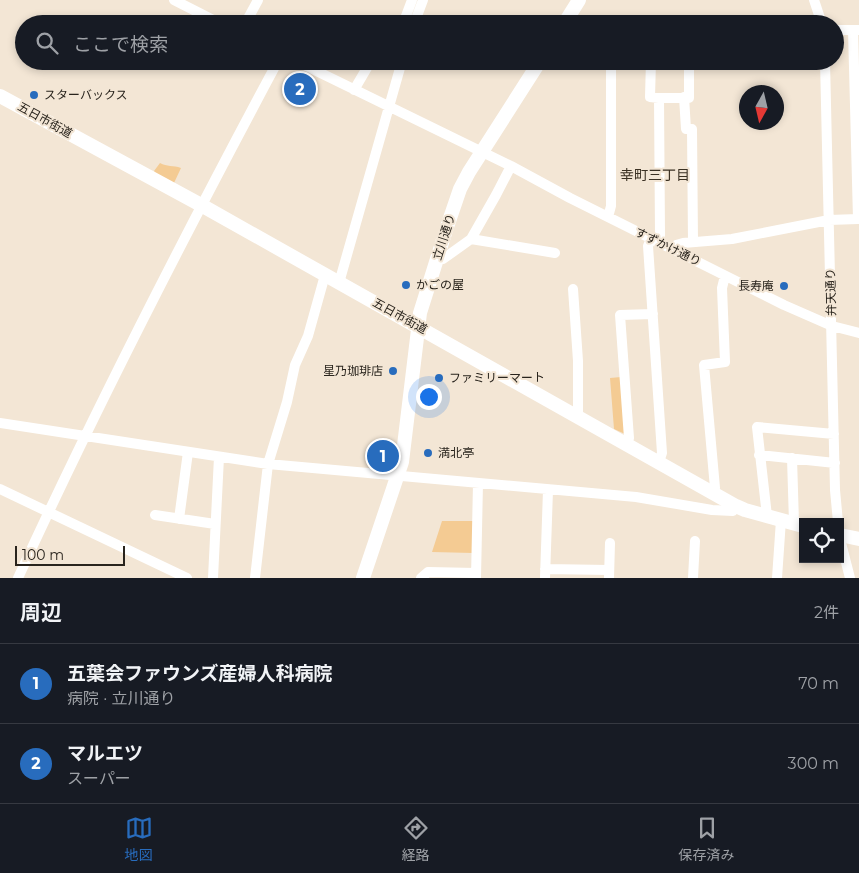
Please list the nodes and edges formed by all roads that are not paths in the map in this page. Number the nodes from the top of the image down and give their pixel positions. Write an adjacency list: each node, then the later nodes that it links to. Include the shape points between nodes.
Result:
1 (174, 0): 7 (street)
2 (258, 0): 8 (street)
3 (412, 0): 9 (street)
4 (422, 0): 10 (street)
5 (579, 0): 11 (main road)
6 (814, 0): 12 (street)
7 (203, 15)
8 (250, 15)
9 (406, 15)
10 (417, 15)
11 (570, 15)
12 (819, 15)
13 (856, 30): 32 (street, via 858,219)
14 (273, 70): 30 (street)
15 (314, 70): 23 (street, すずかけ通り)
16 (366, 70): 23 (street)
17 (400, 70): 27 (street)
18 (534, 70): 28 (main road, 立川通り)
19 (611, 70): 31 (street, via 611,206)
20 (651, 70): 26 (street, via 650,97)
21 (689, 70): 25 (street, via 689,98)
22 (825, 70): 32 (street, 弁天通り)
23 (354, 90): 27 (street, すずかけ通り)
24 (0, 96): 30 (main road, 五日市街道)
25 (684, 97): 26 (street); 35 (street, via 686,130 692,129)
26 (659, 98): 34 (street, via 660,235)
27 (389, 108): 28 (street, すずかけ通り); 41 (street)
28 (480, 153): 29 (street, すずかけ通り); 38 (main road, 立川通り, via 460,189)
29 (510, 166): 31 (street, すずかけ通り); 33 (street)
30 (201, 205): 39 (main road, 五日市街道); 50 (street)
31 (608, 217): 34 (street, すずかけ通り)
32 (830, 220): 35 (street, via 732,239); 45 (street, 弁天通り)
33 (471, 239): 37 (street); 38 (street, via 443,259)
34 (654, 240): 36 (street, すずかけ通り); 43 (street, via 648,244)
35 (694, 242): 36 (street, via 676,245)
36 (674, 250): 40 (street, すずかけ通り)
37 (555, 253)
38 (437, 257): 44 (main road, 立川通り)
39 (325, 275): 41 (main road, 五日市街道); 58 (street, via 308,336 295,365 288,402)
40 (725, 276): 45 (street, すずかけ通り); 63 (street, via 722,288 725,362 704,365 715,488)
41 (339, 283): 44 (main road, 五日市街道)
42 (573, 290): 47 (street)
43 (652, 314): 51 (street, via 620,316 629,438); 56 (street, via 662,452)
44 (419, 326): 47 (main road, 五日市街道); 59 (main road, 立川通り)
45 (832, 326): 46 (street, すずかけ通り); 49 (street, 弁天通り)
46 (859, 333)
47 (578, 417): 51 (main road, 五日市街道)
48 (0, 423): 50 (street)
49 (834, 434): 53 (street, via 757,427); 57 (street, 弁天通り)
50 (85, 436): 52 (street); 65 (street)
51 (626, 444): 56 (main road, 五日市街道)
52 (188, 452): 54 (street); 69 (street)
53 (759, 455): 55 (street); 67 (street)
54 (219, 457): 58 (street); 71 (street)
55 (792, 458): 57 (street); 70 (street)
56 (659, 462): 63 (main road, 五日市街道)
57 (835, 463): 68 (street, 弁天通り)
58 (268, 464): 59 (street); 84 (street)
59 (399, 475): 60 (street); 85 (main road, 立川通り)
60 (478, 483): 62 (street); 80 (street)
61 (0, 489): 65 (street)
62 (548, 490): 64 (street, via 636,497 712,510 733,511); 77 (street)
63 (712, 492): 64 (main road, 五日市街道)
64 (736, 506): 67 (main road, 五日市街道)
65 (49, 513): 81 (street); 82 (street)
66 (155, 515): 69 (street)
67 (767, 516): 70 (main road, 五日市街道)
68 (838, 518)
69 (179, 519): 71 (street)
70 (792, 523): 88 (street)
71 (215, 524): 83 (street)
72 (844, 537): 73 (main road)
73 (859, 539)
74 (695, 541): 87 (street)
75 (610, 543): 79 (street)
76 (844, 553): 89 (street)
77 (545, 573): 78 (street)
78 (575, 574): 79 (street)
79 (609, 574)
80 (476, 576): 86 (street, via 428,572)
81 (18, 578)
82 (187, 578)
83 (213, 578)
84 (255, 578)
85 (363, 578)
86 (421, 578)
87 (693, 578)
88 (777, 578)
89 (850, 578)

